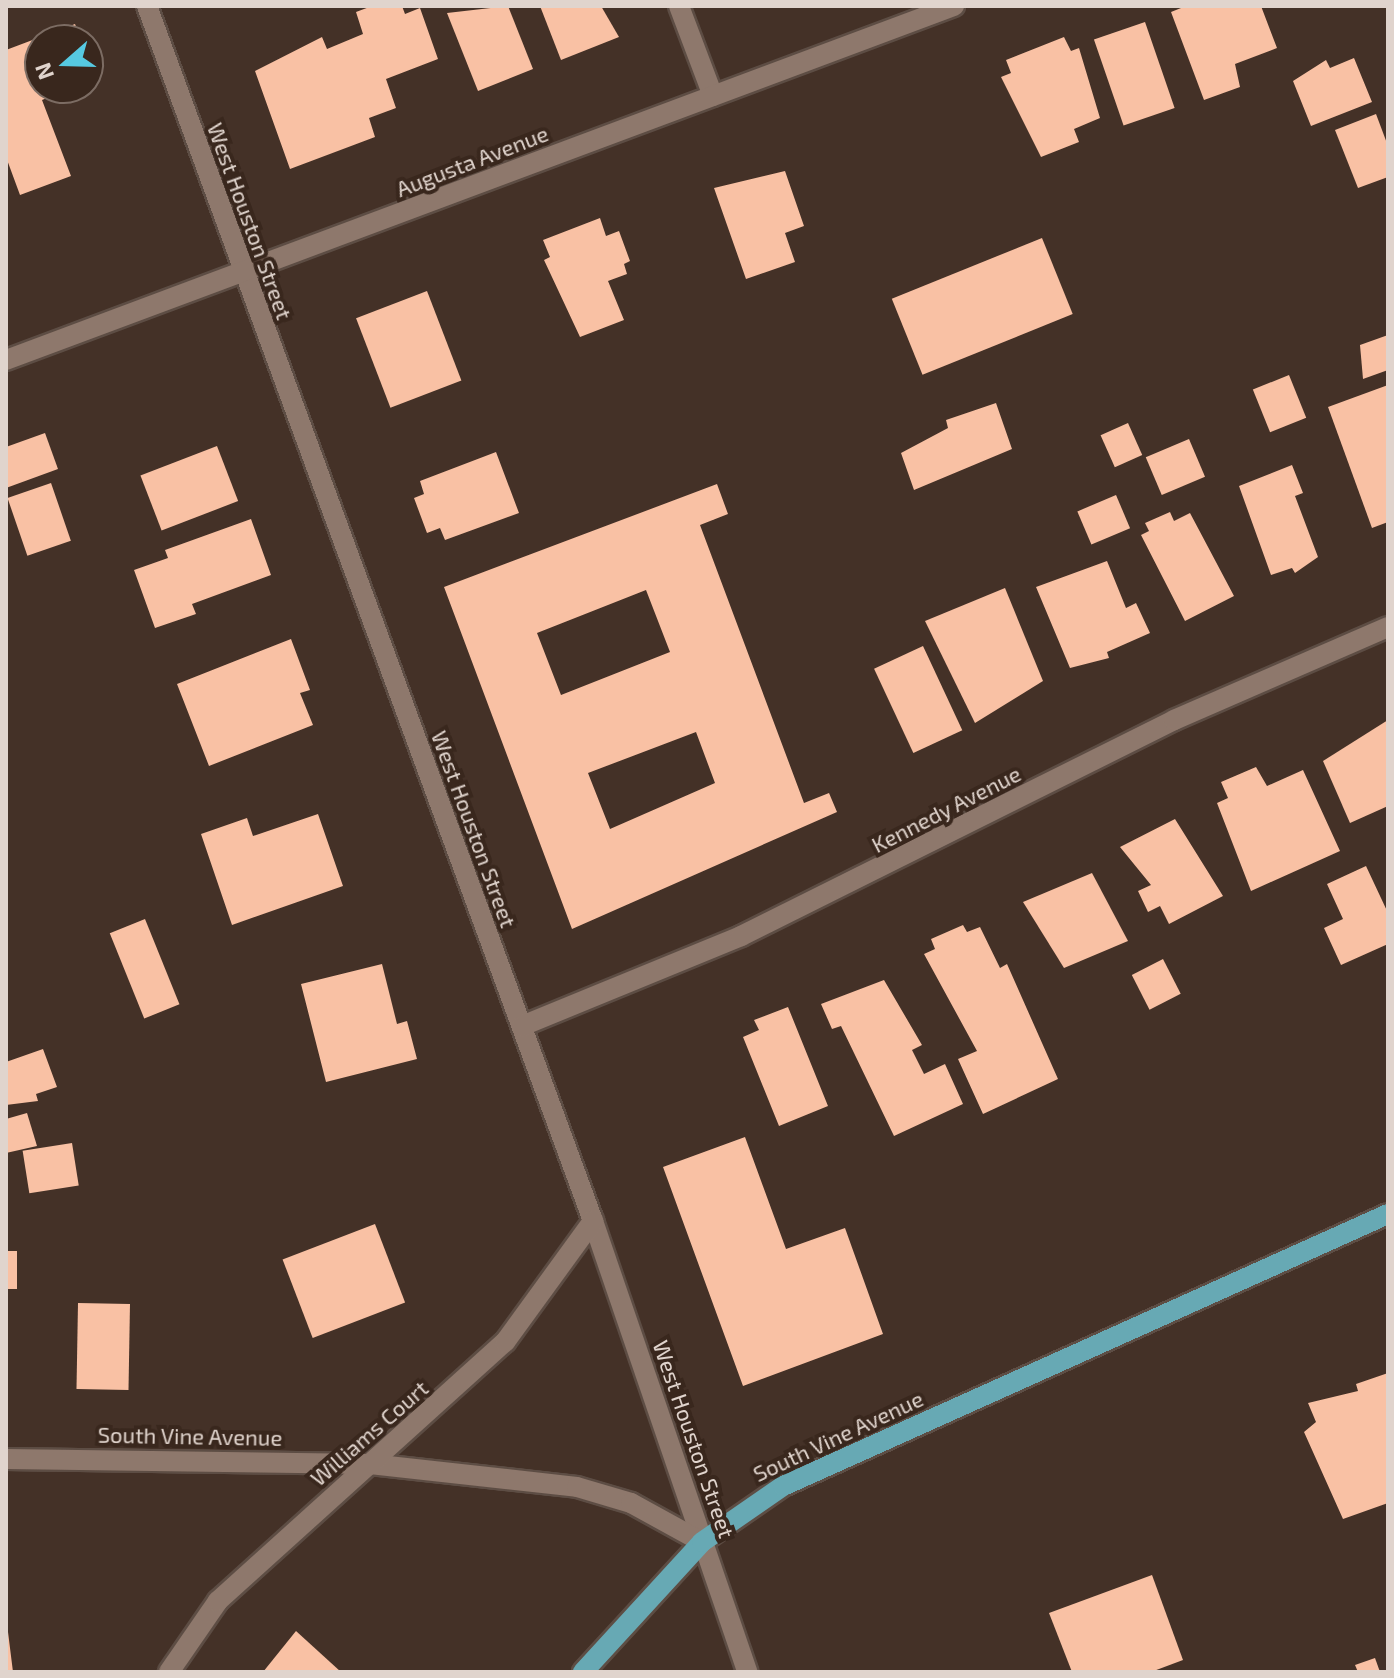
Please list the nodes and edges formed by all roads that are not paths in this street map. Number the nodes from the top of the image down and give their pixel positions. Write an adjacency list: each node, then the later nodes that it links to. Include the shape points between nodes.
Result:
1 (147, 6): 5 (street, West Houston Street)
2 (679, 6): 4 (street)
3 (954, 6): 4 (street, Augusta Avenue)
4 (713, 96): 5 (street, Augusta Avenue)
5 (242, 274): 6 (street, Augusta Avenue); 8 (street, West Houston Street)
6 (6, 360)
7 (1388, 627): 8 (street, Kennedy Avenue, via 1174,720 741,936)
8 (522, 1026): 10 (street, West Houston Street)
9 (1388, 1214): 13 (main road, South Vine Avenue, via 783,1486)
10 (593, 1221): 12 (street, Williams Court, via 505,1342); 13 (street, West Houston Street)
11 (6, 1459): 12 (street, South Vine Avenue)
12 (370, 1464): 13 (street, South Vine Avenue, via 610,1494); 14 (street, Williams Court, via 218,1601)
13 (702, 1542): 15 (main road); 16 (street, West Houston Street)
14 (169, 1672)
15 (583, 1672)
16 (747, 1672)

